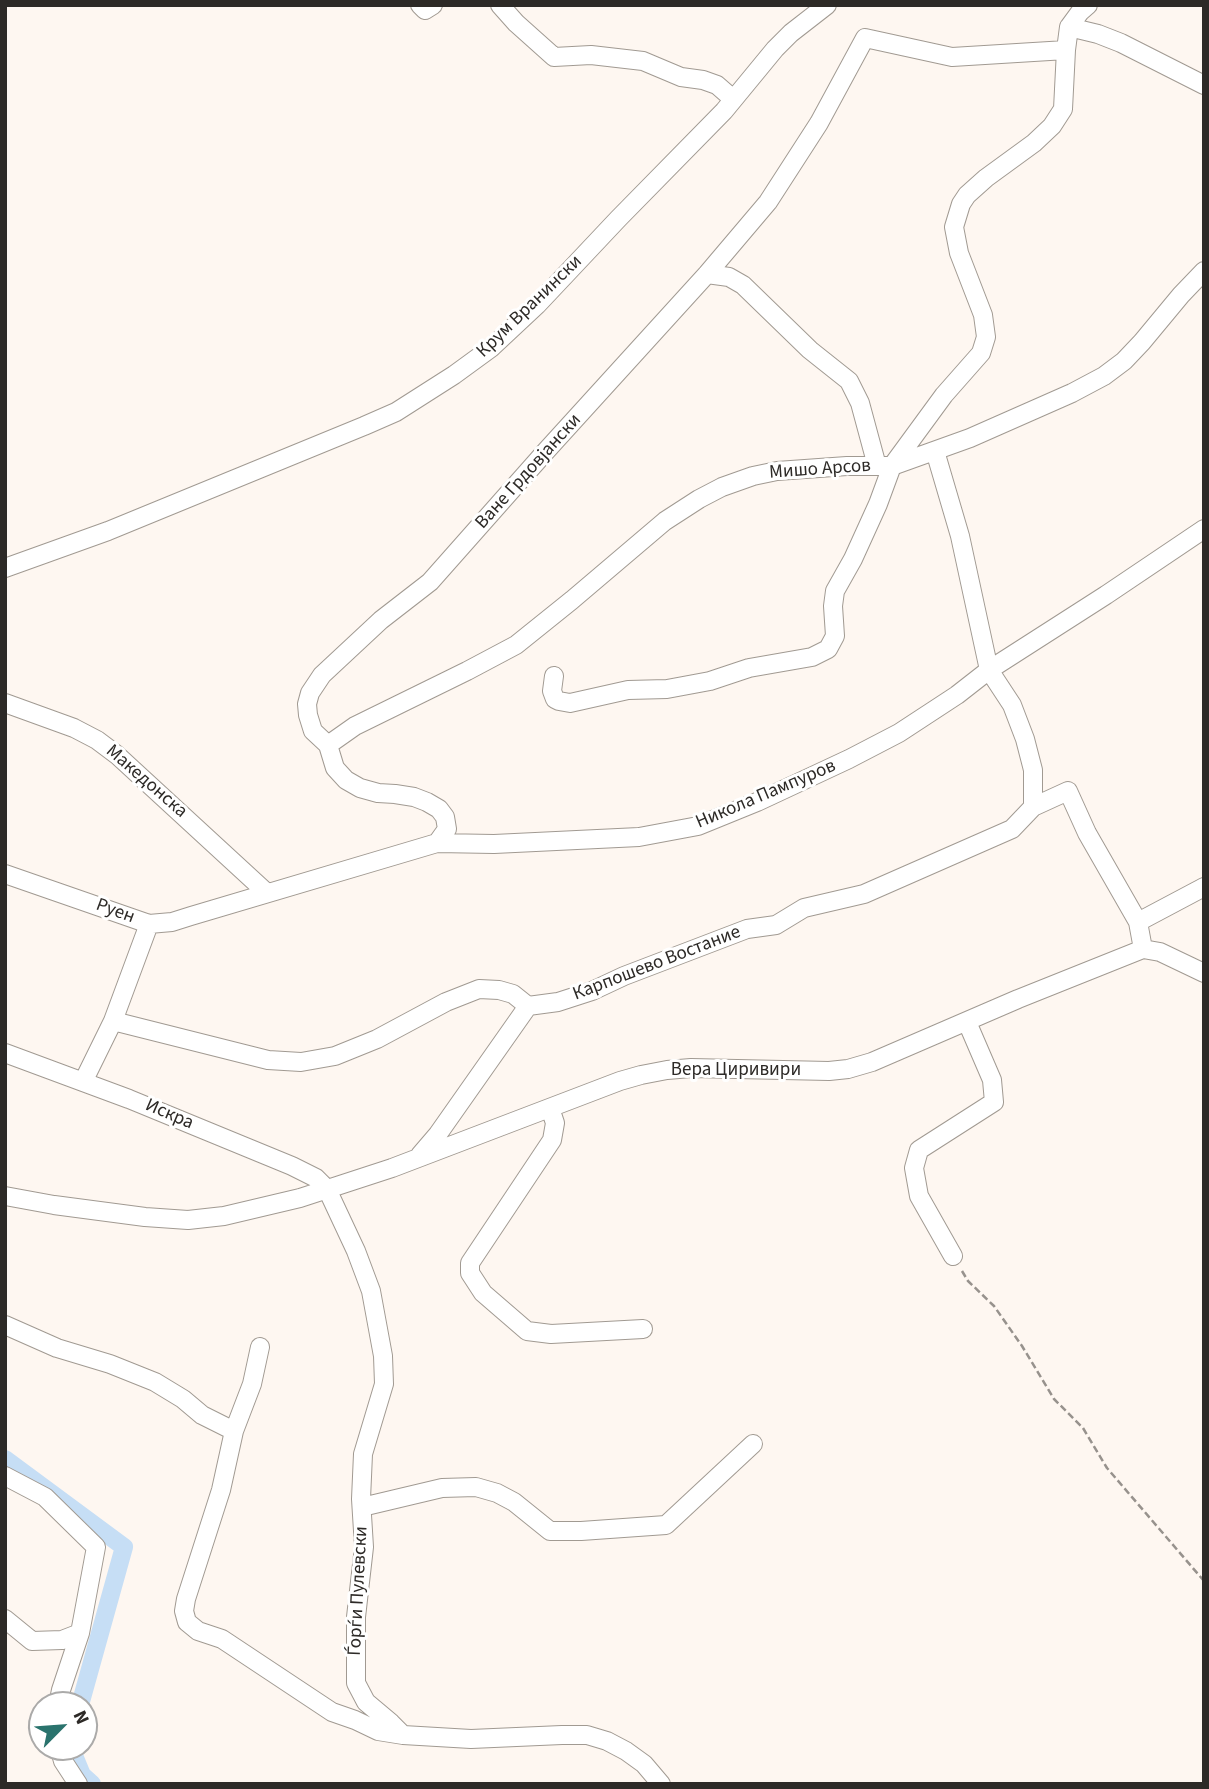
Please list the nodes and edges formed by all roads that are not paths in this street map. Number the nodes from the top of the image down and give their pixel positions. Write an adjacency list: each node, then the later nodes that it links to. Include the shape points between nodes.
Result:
1 (420, 5): 2 (street, via 425,10)
2 (433, 5)
3 (500, 5): 9 (street, via 554,57 591,55 643,61 717,85)
4 (827, 5): 9 (street, Крум Вранински, via 775,49)
5 (1088, 5): 6 (street)
6 (1069, 27): 7 (street); 8 (street, via 1121,43)
7 (1066, 50): 11 (street, Ване Грдовјански, via 952,57 865,38 819,123 768,202); 13 (street, via 1063,109 1052,126 967,195 957,216 954,227 959,253 983,315 986,337 981,353)
8 (1204, 85)
9 (733, 99): 15 (street, Крум Вранински, via 537,305 491,348 421,397 365,426)
10 (1204, 271): 12 (street, Мишо Арсов, via 1124,361 1104,376)
11 (707, 275): 13 (street, via 729,277 743,285 849,381); 19 (street, Ване Грдовјански, via 430,582 322,675 307,704 313,731)
12 (935, 451): 13 (street, Мишо Арсов); 16 (street, via 960,536)
13 (885, 466): 17 (street, via 878,504 835,591 835,636 828,649 710,681 570,704 555,699); 19 (street, Мишо Арсов, via 777,471 722,487 665,522 516,645 355,726)
14 (1204, 529): 16 (street, Никола Пампуров)
15 (5, 568)
16 (989, 670): 20 (street, via 1012,705 1025,739 1034,770); 21 (street, Никола Пампуров, via 899,733 698,826 639,837)
17 (554, 676)
18 (5, 703): 24 (street, Македонска, via 97,740)
19 (328, 745): 21 (street, Ване Грдовјански, via 335,768 346,780 378,793 414,797 439,810 447,829)
20 (1033, 807): 25 (street, Карпошево Востание, via 1068,791); 29 (street, Карпошево Востание, via 1012,829 864,894 804,908 776,925 747,929 592,991)
21 (437, 843): 24 (street, Никола Пампуров)
22 (5, 874): 26 (street, Руен)
23 (1204, 887): 25 (street)
24 (267, 893): 26 (street, Руен, via 182,919)
25 (1138, 922): 27 (street)
26 (149, 924): 30 (street)
27 (1143, 949): 28 (street, via 1160,951); 31 (street, Вера Циривири)
28 (1204, 973)
29 (528, 1006): 30 (street, via 499,990 479,989 377,1039 335,1056 301,1062 268,1060); 35 (street)
30 (113, 1021): 33 (street)
31 (967, 1022): 34 (street, Вера Циривири, via 848,1069 667,1070 620,1081); 38 (street, via 992,1080 994,1102 919,1150 914,1168 919,1196)
32 (5, 1053): 33 (street, Искра)
33 (83, 1082): 36 (street, Искра, via 292,1167)
34 (550, 1108): 35 (street, Вера Циривири); 40 (street, via 555,1123 552,1140 470,1263 470,1273 482,1293 527,1331)
35 (418, 1157): 36 (street, Вера Циривири)
36 (327, 1189): 37 (street, Вера Циривири, via 224,1216 188,1220); 45 (street, Ѓорѓи Пулевски, via 371,1291 383,1356 384,1384 363,1454)
37 (5, 1196)
38 (953, 1256)
39 (5, 1325): 42 (street, via 155,1382 202,1416)
40 (643, 1329)
41 (260, 1347): 42 (street)
42 (234, 1431): 49 (street, via 221,1490 186,1599 187,1622 222,1639 332,1712 378,1731)
43 (753, 1444): 45 (street, via 666,1525 550,1531 514,1502 476,1487 442,1489)
44 (5, 1476): 47 (street, via 45,1497 96,1547)
45 (362, 1507): 49 (street, Ѓорѓи Пулевски, via 356,1683 366,1702)
46 (5, 1619): 47 (street, via 32,1641 62,1640)
47 (80, 1633): 48 (street)
48 (61, 1691)
49 (403, 1735): 52 (street, via 471,1739 586,1735 626,1751)
50 (64, 1761): 51 (street)
51 (78, 1784)
52 (661, 1784)

